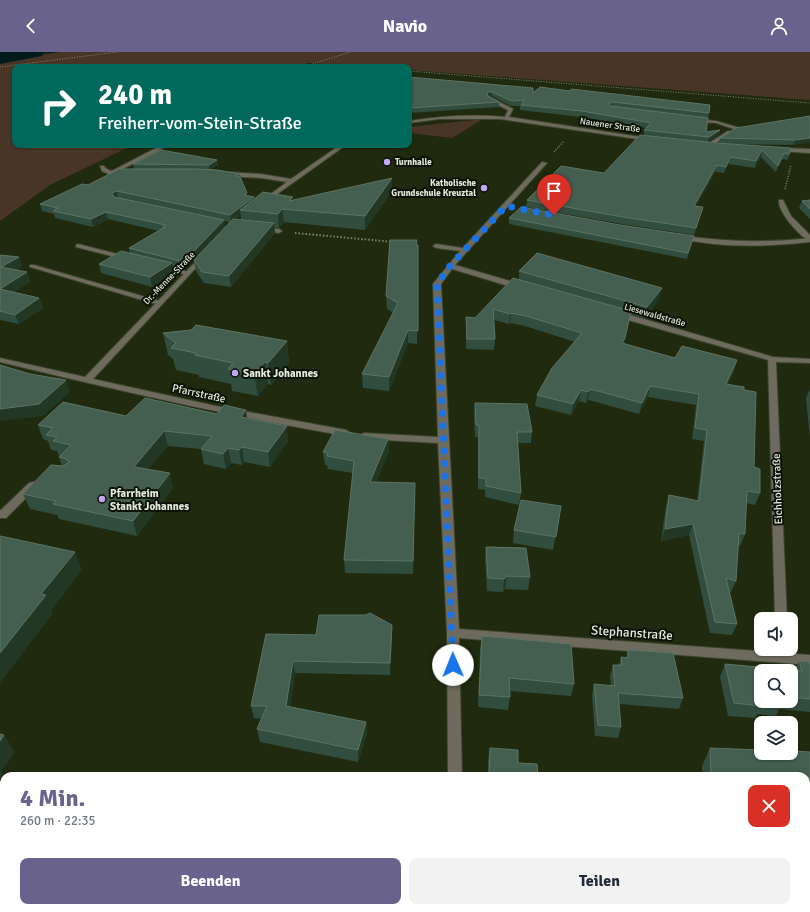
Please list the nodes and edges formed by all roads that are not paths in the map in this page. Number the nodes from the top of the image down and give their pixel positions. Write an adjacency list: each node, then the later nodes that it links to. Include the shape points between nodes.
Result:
1 (490, 98): 2 (street, via 511,110)
2 (507, 117): 4 (street, Nauener Straße, via 466,116); 7 (street, Nauener Straße)
3 (688, 120): 6 (street, via 716,122)
4 (412, 122)
5 (744, 127): 6 (street)
6 (737, 128): 9 (street)
7 (656, 140)
8 (701, 145): 9 (street)
9 (708, 146): 10 (street)
10 (716, 146)
11 (160, 148): 18 (street)
12 (339, 148): 20 (street)
13 (772, 150): 14 (street)
14 (810, 152)
15 (544, 163): 30 (street, via 509,207)
16 (102, 167): 18 (street)
17 (134, 172): 18 (street)
18 (112, 173)
19 (217, 173): 20 (street)
20 (290, 181): 22 (street)
21 (781, 201): 26 (street, via 796,226)
22 (255, 208)
23 (256, 229): 24 (street)
24 (279, 231)
25 (672, 236): 26 (street, via 703,242 738,244 781,244)
26 (810, 239)
27 (78, 246): 31 (street)
28 (436, 246): 30 (street)
29 (212, 247): 35 (street, Dr.-Menne-Straße)
30 (465, 250): 34 (street)
31 (136, 260)
32 (32, 266): 37 (street)
33 (158, 266): 35 (street)
34 (450, 266): 36 (street); 43 (street, via 437,284)
35 (187, 273): 37 (street, Dr.-Menne-Straße)
36 (527, 288)
37 (159, 302): 42 (street, Dr.-Menne-Straße)
38 (611, 312): 39 (street, Liesewaldstraße)
39 (772, 359): 41 (street, Liesewaldstraße); 46 (street, Eichholzstraße)
40 (0, 360): 42 (street, Pfarrstraße)
41 (810, 361)
42 (87, 380): 43 (street, Pfarrstraße, via 296,426 357,435)
43 (442, 440): 47 (street)
44 (38, 480): 45 (street)
45 (1, 515)
46 (781, 612)
47 (453, 633): 48 (street, Stephanstraße); 51 (street)
48 (754, 652)
49 (791, 656): 50 (street, Stephanstraße)
50 (810, 660)
51 (455, 772)

